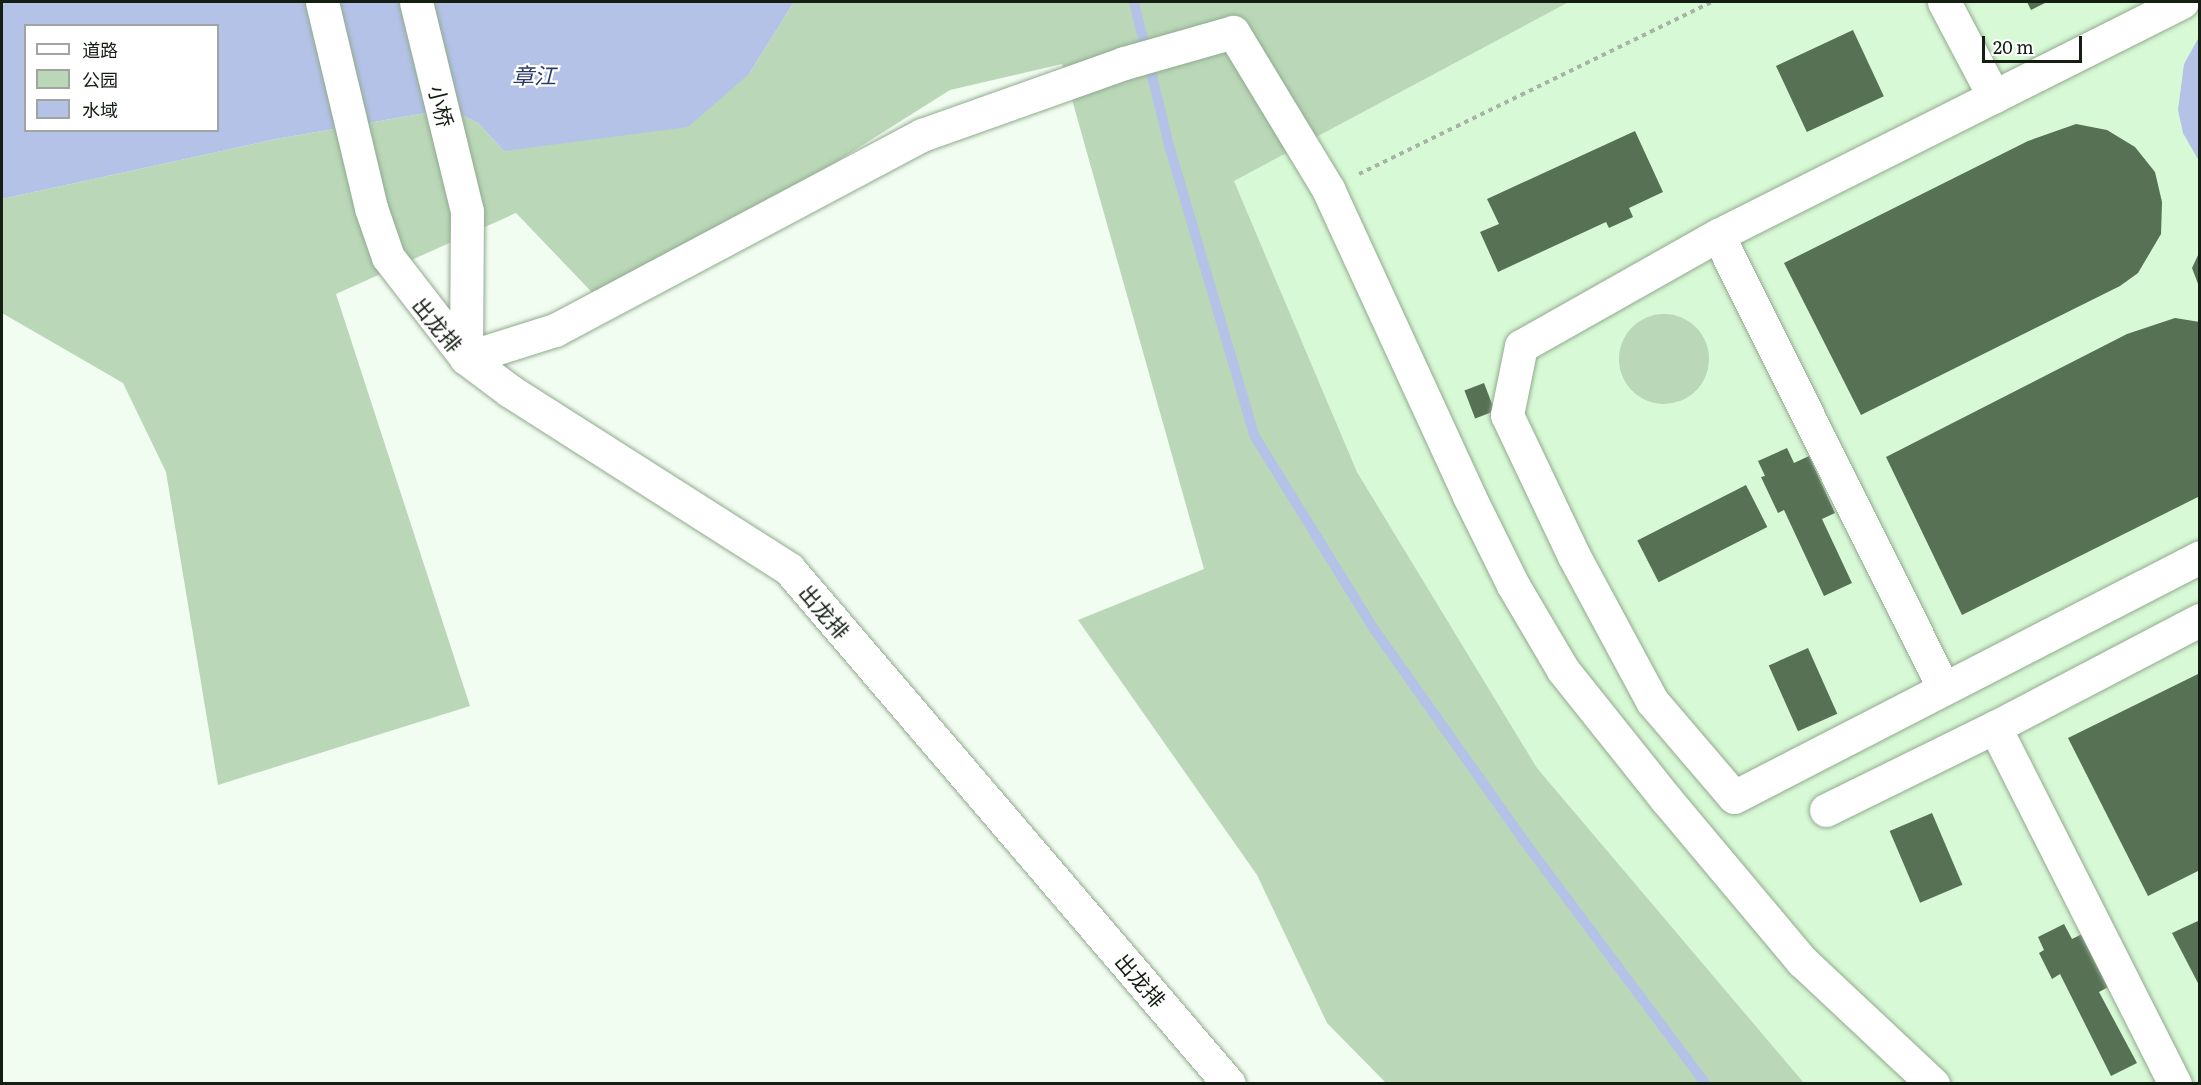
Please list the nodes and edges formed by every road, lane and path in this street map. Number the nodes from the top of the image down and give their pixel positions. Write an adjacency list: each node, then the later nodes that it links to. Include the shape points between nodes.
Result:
1 (322, 2): 9 (street, 出龙排, via 371,208 388,257)
2 (416, 2): 9 (street, 小桥, via 467,211)
3 (1712, 2): 7 (path)
4 (1944, 2): 6 (street)
5 (2182, 2): 6 (street)
6 (1994, 97): 8 (street)
7 (1328, 189): 9 (street, via 1233,32 1124,63 922,135 555,330); 16 (street, via 1469,496 1563,670 1802,961)
8 (1718, 235): 12 (street); 12 (street, via 1521,346 1507,415 1574,556 1652,701 1734,797)
9 (466, 358): 15 (street, 出龙排, via 510,391 789,569)
10 (2199, 557): 12 (street)
11 (2199, 620): 13 (street)
12 (1943, 687)
13 (1995, 727): 14 (street); 17 (street)
14 (1826, 810)
15 (1229, 1083)
16 (1933, 1083)
17 (2175, 1083)

